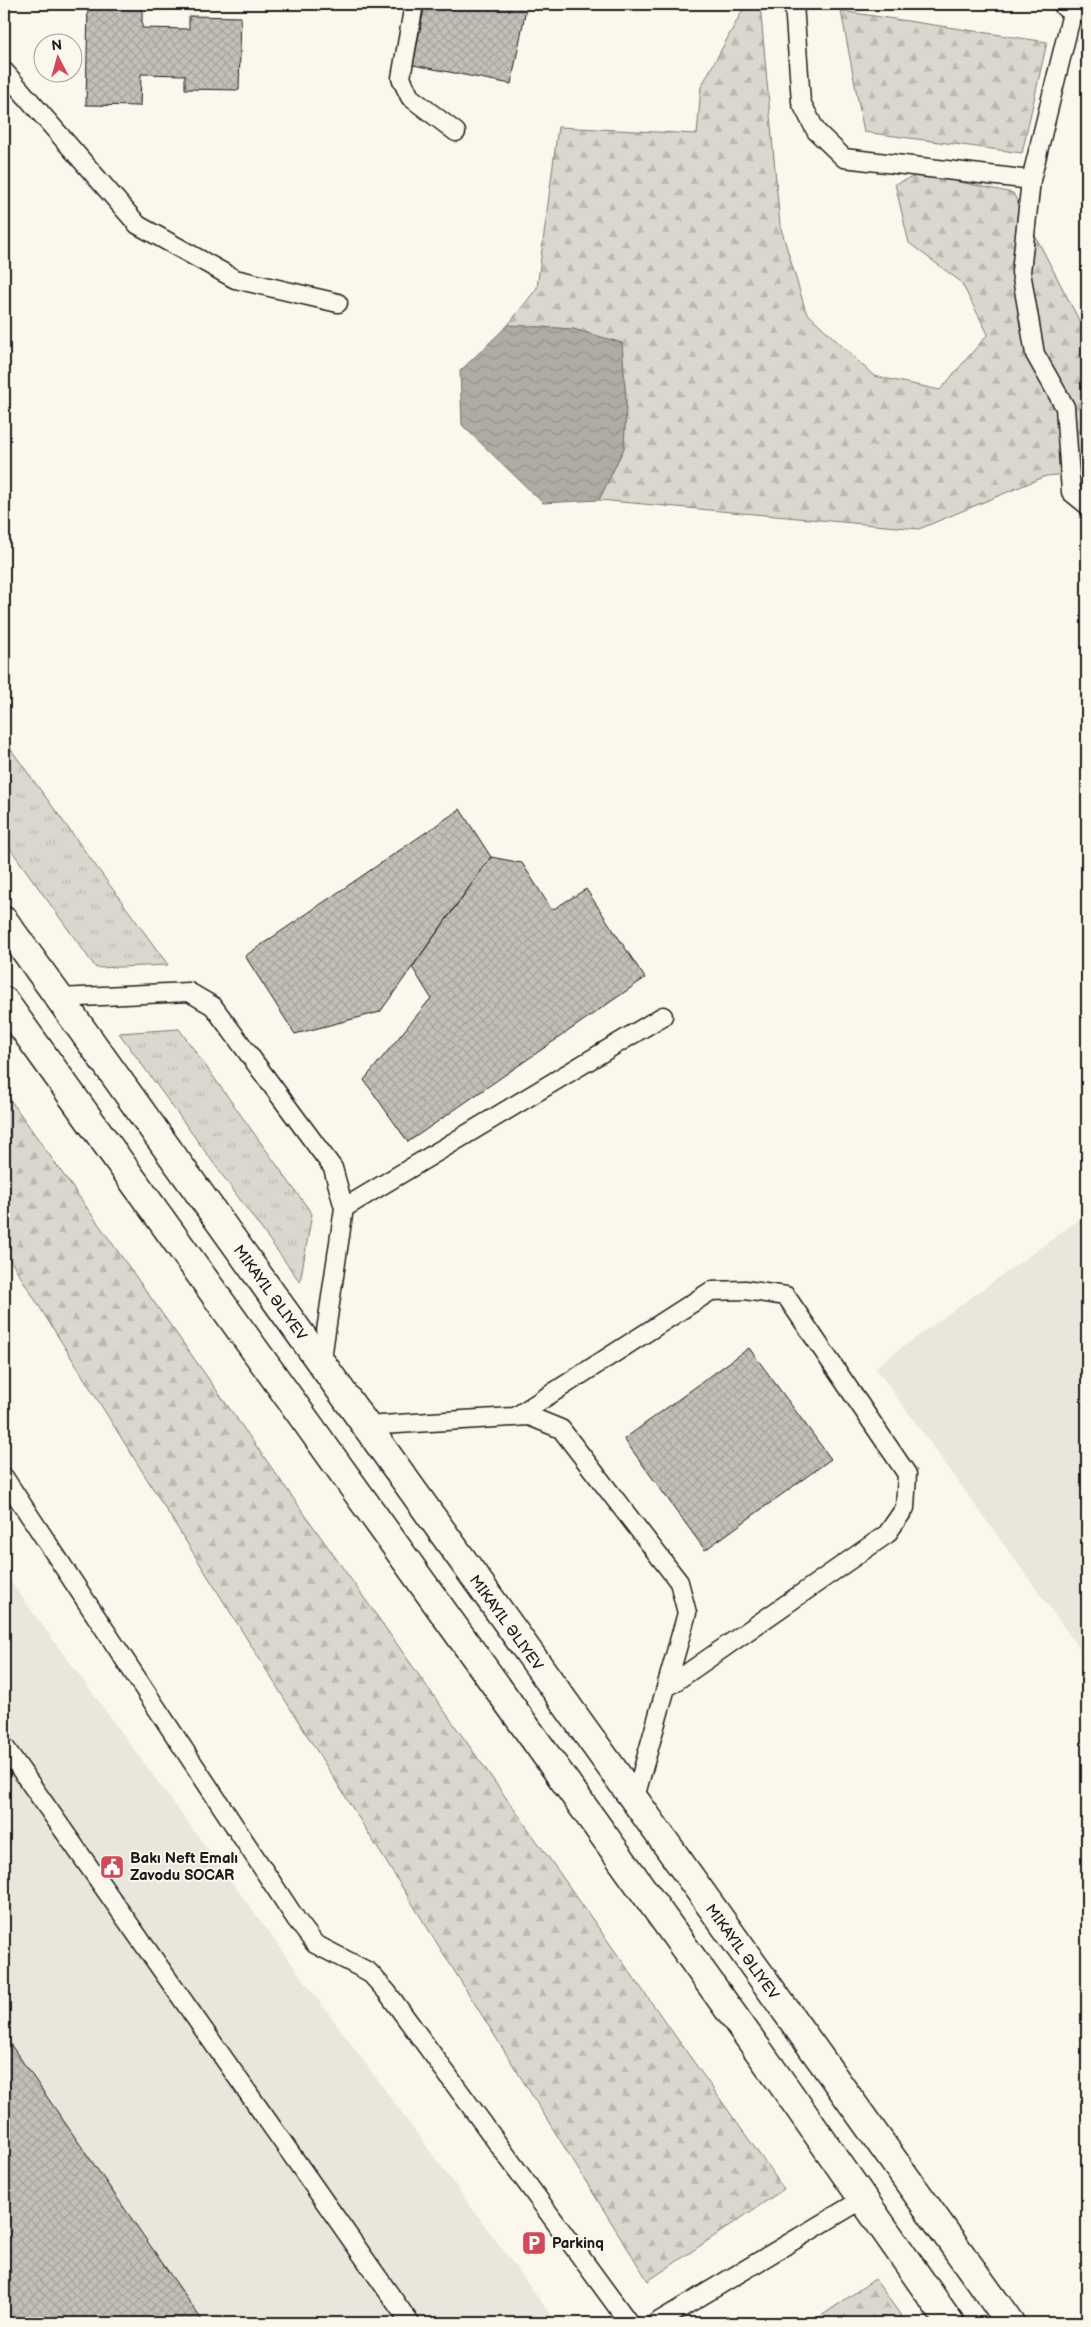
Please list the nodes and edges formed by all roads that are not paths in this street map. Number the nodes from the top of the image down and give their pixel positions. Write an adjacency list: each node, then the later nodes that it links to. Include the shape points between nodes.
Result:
1 (414, 4): 5 (lane, via 401,78 410,97)
2 (794, 4): 6 (lane, via 801,102 816,131 844,158)
3 (1076, 5): 6 (lane)
4 (4, 71): 7 (lane, via 138,225 235,279)
5 (456, 132)
6 (1031, 180): 8 (lane, via 1021,272 1035,354 1065,407 1071,492)
7 (338, 303)
8 (1087, 505)
9 (4, 920): 10 (main road)
10 (59, 998): 13 (lane, via 189,992 213,1006 333,1168); 14 (main road)
11 (4, 1001): 21 (main road)
12 (663, 1016): 13 (lane)
13 (344, 1208): 14 (lane)
14 (321, 1364): 16 (main road)
15 (515, 1417): 16 (lane); 18 (lane, via 529,1416 561,1429 679,1582 687,1613); 18 (lane, via 711,1291 745,1290 786,1296 907,1474 905,1508 887,1534)
16 (365, 1426): 20 (main road)
17 (4, 1477): 23 (lane, via 296,1919 315,1944 369,1972 387,1992)
18 (666, 1688): 20 (lane)
19 (4, 1746): 22 (lane)
20 (634, 1801): 26 (main road)
21 (863, 2199): 24 (lane); 25 (main road)
22 (410, 2323)
23 (629, 2323)
24 (656, 2323)
25 (950, 2323)
26 (1010, 2323)

